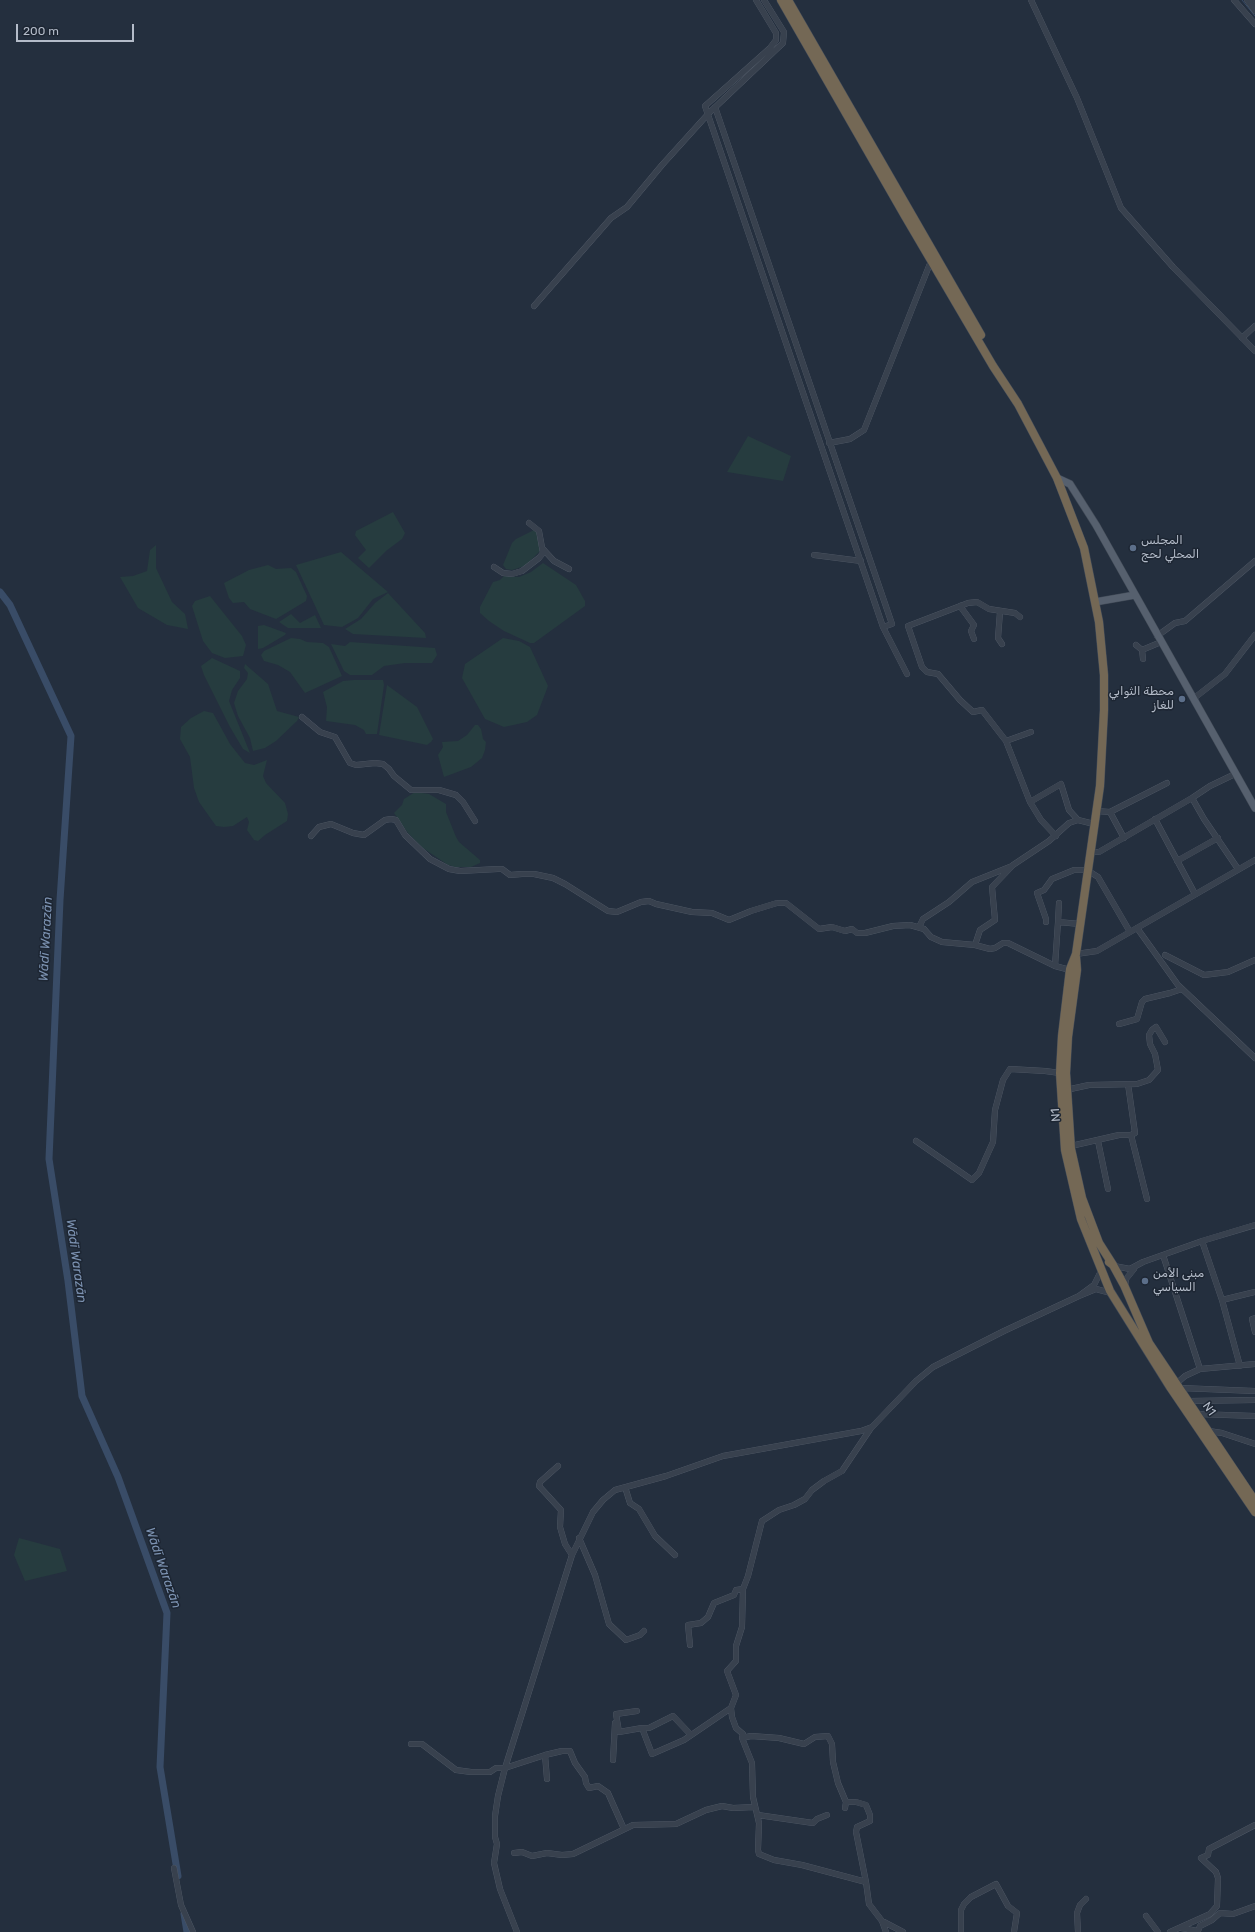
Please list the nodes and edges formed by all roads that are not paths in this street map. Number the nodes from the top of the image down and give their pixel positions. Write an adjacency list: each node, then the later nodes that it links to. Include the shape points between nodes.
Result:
1 (756, 0): 13 (street, via 776,33 776,40 705,106)
2 (764, 0): 12 (street, via 784,32 783,44)
3 (780, 0): 14 (highway, N1)
4 (788, 0): 19 (highway, N1)
5 (1031, 0): 17 (street, via 1077,98 1121,208 1173,267)
6 (1234, 0): 11 (street)
7 (1247, 0): 10 (street)
8 (1252, 0): 9 (street)
9 (1255, 3)
10 (1255, 11)
11 (1255, 24)
12 (715, 107): 13 (street); 20 (street)
13 (709, 113): 15 (street, via 627,207 611,218); 25 (street)
14 (931, 261): 19 (highway, N1, via 993,366); 20 (street, via 864,430 850,439)
15 (534, 306)
16 (1255, 326): 17 (street)
17 (1242, 338): 18 (street)
18 (1255, 351)
19 (1010, 389): 21 (highway, N1)
20 (829, 443): 34 (street, via 892,624)
21 (1057, 478): 29 (main road, via 1070,484); 30 (highway, N1, via 1084,548)
22 (529, 523): 23 (street, via 539,530)
23 (543, 549): 27 (street, via 539,558 522,571 508,573); 28 (street, via 554,561)
24 (814, 555): 25 (street)
25 (861, 561): 34 (street)
26 (1255, 561): 37 (street, via 1185,620 1175,623)
27 (494, 567)
28 (569, 569)
29 (1135, 595): 30 (main road); 37 (main road)
30 (1096, 602): 52 (highway, N1, via 1103,667 1104,710 1103,748)
31 (960, 606): 32 (street, via 977,602); 36 (street, via 974,625 971,631); 46 (street, via 908,626 915,648 922,668 938,674 973,712 982,710)
32 (1000, 612): 33 (street, via 1015,613); 38 (street, via 998,638)
33 (1020, 617)
34 (883, 626): 42 (street)
35 (1255, 635): 43 (street, via 1225,674)
36 (974, 639)
37 (1159, 639): 40 (street); 43 (main road)
38 (1002, 644)
39 (1136, 646): 40 (street)
40 (1142, 650): 41 (street)
41 (1142, 659)
42 (908, 674)
43 (1193, 698): 47 (main road)
44 (302, 717): 56 (street, via 320,732 335,737 350,763 383,764 411,790 439,790 456,795)
45 (1031, 732): 46 (street)
46 (1006, 741): 50 (street)
47 (1235, 774): 49 (street); 51 (main road)
48 (1168, 783): 53 (street)
49 (1192, 798): 54 (street); 61 (street)
50 (1030, 802): 55 (street, via 1061,784 1069,810); 59 (street, via 1041,820)
51 (1255, 808)
52 (1096, 811): 53 (street); 57 (highway, N1)
53 (1110, 812): 60 (street)
54 (1155, 819): 60 (street); 64 (street)
55 (1078, 820): 57 (street); 59 (street, via 1069,823)
56 (475, 821)
57 (1094, 824): 62 (highway, N1)
58 (311, 836): 73 (street, via 317,828 331,824 364,835 380,823 396,820 405,835 430,859 449,869 502,869 510,876 534,874 553,878 608,911 617,912 649,901 692,912 712,913 729,920 751,910 786,903 819,929 832,927 865,933 893,926)
59 (1056, 836): 65 (street)
60 (1124, 838): 62 (street, via 1100,852)
61 (1218, 838): 64 (street); 66 (street)
62 (1090, 852): 67 (highway, N1)
63 (1255, 860): 66 (street)
64 (1177, 861): 68 (street)
65 (1013, 866): 73 (street, via 972,882 950,902 923,919); 76 (street, via 992,887 995,920 980,930)
66 (1238, 869): 68 (street)
67 (1088, 870): 70 (street, via 1074,870 1052,879 1044,890 1037,894); 72 (highway, N1); 75 (street, via 1098,877)
68 (1195, 894): 74 (street)
69 (1059, 903): 71 (street)
70 (1046, 922)
71 (1058, 922): 72 (street); 80 (street)
72 (1080, 924): 77 (highway, N1)
73 (919, 927): 76 (street, via 936,940)
74 (1137, 928): 75 (street); 82 (street)
75 (1130, 932): 77 (street, via 1097,951)
76 (975, 946): 80 (street, via 990,949 1008,943)
77 (1076, 954): 81 (highway, N1); 88 (highway, N1 / N1, via 1077,970 1068,1037)
78 (1165, 955): 79 (street, via 1204,975 1228,972)
79 (1255, 960)
80 (1055, 966): 81 (street)
81 (1070, 970): 86 (highway, N1)
82 (1182, 989): 83 (street, via 1144,999 1137,1019); 85 (street)
83 (1120, 1024)
84 (1166, 1042): 87 (street, via 1156,1028 1152,1030 1149,1035 1150,1044 1158,1070 1149,1080)
85 (1255, 1058)
86 (1060, 1073): 90 (street, via 1010,1069 1003,1080 995,1110 993,1142 979,1173 972,1180); 100 (highway, N1, via 1062,1126 1070,1179 1080,1219)
87 (1128, 1084): 88 (street, via 1089,1085); 89 (street, via 1136,1133)
88 (1066, 1090): 92 (highway, N1 / N1)
89 (1131, 1135): 91 (street); 94 (street)
90 (916, 1140)
91 (1098, 1141): 92 (street); 93 (street)
92 (1071, 1146): 99 (highway, N1 / N1, via 1082,1198 1099,1243)
93 (1108, 1189)
94 (1147, 1198)
95 (1254, 1227): 96 (street)
96 (1202, 1241): 97 (street); 105 (street)
97 (1163, 1255): 98 (street); 110 (street)
98 (1144, 1262): 99 (street, via 1130,1269); 101 (street, via 1128,1276)
99 (1113, 1265): 100 (highway, via 1105,1262); 101 (highway, N1)
100 (1101, 1271): 103 (highway, N1); 104 (street, via 1094,1285)
101 (1125, 1287): 103 (highway, via 1120,1296); 111 (highway, N1 / N1, via 1149,1343)
102 (1255, 1292): 105 (street)
103 (1112, 1294): 104 (street, via 1096,1289); 123 (highway, N1, via 1170,1387)
104 (1079, 1296): 117 (street, via 933,1367)
105 (1222, 1300): 109 (street)
106 (1255, 1318): 107 (street, via 1252,1319)
107 (1255, 1332)
108 (1255, 1364): 109 (street)
109 (1240, 1366): 110 (street)
110 (1200, 1369): 111 (street, via 1185,1376)
111 (1178, 1385): 112 (street); 114 (highway, N1 / N1)
112 (1255, 1391)
113 (1255, 1400): 114 (street)
114 (1188, 1401): 115 (highway, N1 / N1)
115 (1197, 1414): 116 (street); 118 (highway, N1 / N1)
116 (1255, 1416)
117 (872, 1427): 121 (street, via 723,1456); 127 (street, via 842,1471 824,1480 794,1506 779,1510 762,1521)
118 (1209, 1431): 119 (street); 122 (highway, N1 / N1)
119 (1255, 1444)
120 (558, 1466): 125 (street, via 540,1482 539,1486 561,1510 560,1528)
121 (625, 1487): 124 (street, via 615,1490 603,1500 593,1512); 126 (street, via 630,1503 639,1509 655,1536)
122 (1255, 1501)
123 (1255, 1512)
124 (579, 1538): 125 (street); 128 (street, via 609,1624 626,1640)
125 (572, 1555): 139 (street)
126 (675, 1555)
127 (743, 1589): 129 (street, via 736,1590 734,1595 714,1604 708,1617 701,1623 688,1625); 130 (street, via 741,1634 736,1646 736,1660 727,1672 736,1694)
128 (644, 1631)
129 (690, 1645)
130 (731, 1708): 134 (street); 135 (street, via 734,1724 743,1734)
131 (637, 1711): 132 (street, via 616,1714)
132 (615, 1717): 133 (street, via 619,1732); 138 (street)
133 (642, 1728): 134 (street, via 649,1728 672,1716); 134 (street, via 652,1754)
134 (691, 1735)
135 (742, 1738): 141 (street, via 779,1738 804,1744 815,1737 828,1736 832,1744 838,1784); 142 (street, via 752,1763)
136 (410, 1744): 139 (street, via 422,1744 456,1770 490,1772 496,1768)
137 (545, 1755): 139 (street); 140 (street); 147 (street, via 570,1751 574,1763 586,1777 589,1788 598,1786 608,1793)
138 (613, 1760)
139 (505, 1768): 157 (street, via 495,1816 497,1844 494,1863 500,1889)
140 (547, 1779)
141 (846, 1802): 143 (street); 150 (street, via 866,1805 870,1815 870,1821 857,1827 856,1832)
142 (754, 1807): 144 (street); 147 (street, via 722,1806 706,1810 676,1824 633,1825)
143 (845, 1808)
144 (758, 1815): 145 (street, via 813,1823); 150 (street, via 759,1854)
145 (827, 1815)
146 (1255, 1825): 155 (street, via 1209,1849 1208,1855 1201,1858 1216,1872 1217,1906 1210,1914)
147 (624, 1829): 148 (street, via 573,1854 547,1853 532,1856 522,1852)
148 (514, 1853)
149 (174, 1868): 156 (street, via 181,1905)
150 (866, 1882): 154 (street, via 869,1904)
151 (1086, 1899): 162 (street, via 1077,1913)
152 (1255, 1906): 164 (street, via 1233,1914 1220,1913 1200,1926)
153 (1146, 1916): 163 (street)
154 (882, 1921): 158 (street); 159 (street)
155 (1173, 1931): 164 (street, via 1184,1928)
156 (193, 1932)
157 (517, 1932)
158 (886, 1932)
159 (904, 1932)
160 (961, 1932): 161 (street, via 961,1910 964,1904 971,1897 996,1884 1008,1906 1017,1913)
161 (1014, 1932)
162 (1078, 1932)
163 (1158, 1932)
164 (1198, 1932)

